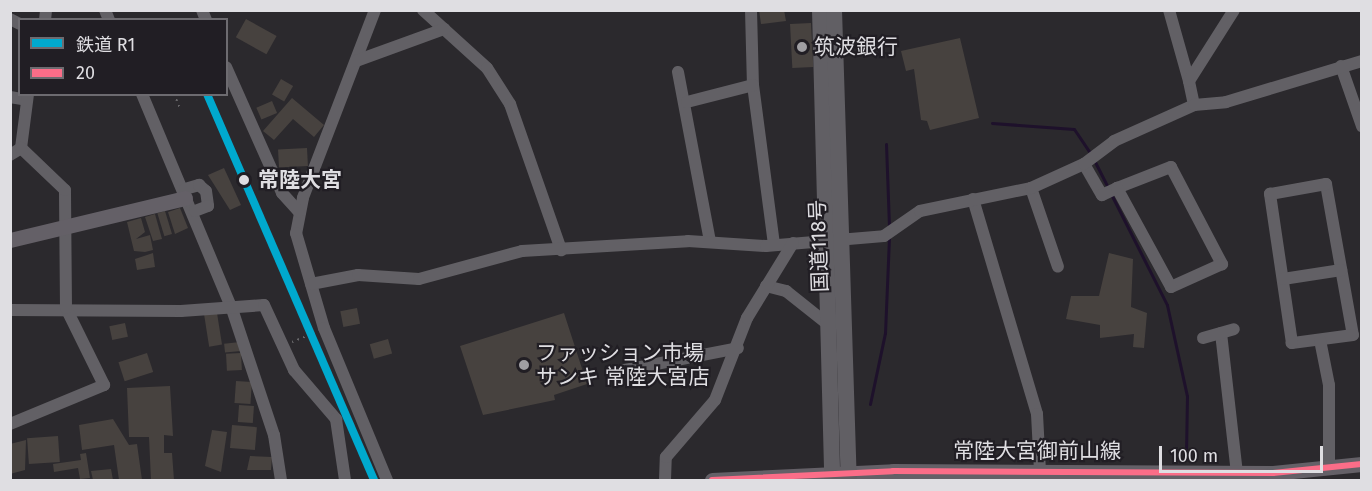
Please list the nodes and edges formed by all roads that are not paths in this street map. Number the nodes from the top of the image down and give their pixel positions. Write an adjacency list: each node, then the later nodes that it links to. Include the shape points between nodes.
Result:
1 (375, 10): 9 (street)
2 (423, 10): 8 (street)
3 (752, 10): 15 (street)
4 (820, 10): 31 (highway, 国道118号)
5 (834, 10): 31 (highway, 国道118号)
6 (1169, 10): 14 (street)
7 (1234, 10): 14 (street)
8 (444, 29): 9 (street); 36 (street, via 487,68 510,104)
9 (356, 61): 29 (street)
10 (1362, 61): 11 (street)
11 (1341, 66): 20 (street, via 1226,102); 21 (street)
12 (228, 72): 29 (street, via 282,194)
13 (678, 72): 19 (street)
14 (1189, 81): 20 (street)
15 (753, 85): 19 (street); 35 (street)
16 (143, 96): 26 (street)
17 (10, 97): 18 (street)
18 (28, 97): 22 (street)
19 (687, 102): 33 (street)
20 (1194, 105): 23 (street, via 1114,141)
21 (1362, 126)
22 (16, 151): 30 (street, via 65,189)
23 (1083, 164): 24 (street); 25 (street, via 1102,195)
24 (1031, 188): 27 (street); 37 (street)
25 (1117, 188): 25 (street, via 1171,167 1222,264 1171,286)
26 (185, 194): 28 (street); 28 (street, via 200,185 206,191 208,206); 30 (main road)
27 (973, 199): 31 (street, via 920,211 884,236); 55 (street, via 1037,414)
28 (195, 211): 43 (street)
29 (299, 212): 40 (street, via 296,232)
30 (65, 227): 32 (main road); 42 (street)
31 (834, 239): 34 (street); 45 (highway, 国道118号); 59 (highway, 国道118号)
32 (10, 240)
33 (710, 242): 35 (street); 36 (street)
34 (793, 243): 35 (street); 41 (street)
35 (774, 245)
36 (561, 250): 40 (street, via 522,250 419,279 358,275)
37 (1058, 267)
38 (1341, 270): 39 (street); 39 (street, via 1326,183 1270,194); 49 (street, via 1353,334)
39 (1283, 279): 49 (street, via 1292,343)
40 (311, 284): 62 (street, via 324,328 380,454)
41 (766, 286): 45 (street, via 786,291); 50 (street, via 747,318)
42 (66, 309): 43 (street); 44 (street); 52 (street, via 104,386)
43 (232, 309): 60 (street, via 274,435); 61 (street, via 264,305 302,381 336,419)
44 (10, 310)
45 (830, 326): 59 (highway, 国道118号)
46 (1234, 329): 47 (street)
47 (1221, 333): 48 (street); 56 (street)
48 (1203, 338)
49 (1320, 340): 54 (street, via 1329,385)
50 (738, 348): 51 (street); 63 (street, via 715,400 666,457)
51 (625, 370)
52 (10, 423)
53 (1362, 464): 54 (main road, 常陸大宮御前山線)
54 (1329, 469): 56 (main road, 常陸大宮御前山線)
55 (1040, 472): 57 (main road, 常陸大宮御前山線); 58 (main road, 常陸大宮御前山線)
56 (1237, 473): 58 (main road, 常陸大宮御前山線)
57 (997, 476): 59 (main road, 常陸大宮御前山線)
58 (1186, 476)
59 (841, 477): 64 (main road, 常陸大宮御前山線)
60 (281, 480)
61 (345, 480)
62 (387, 480)
63 (665, 480)
64 (712, 480)

